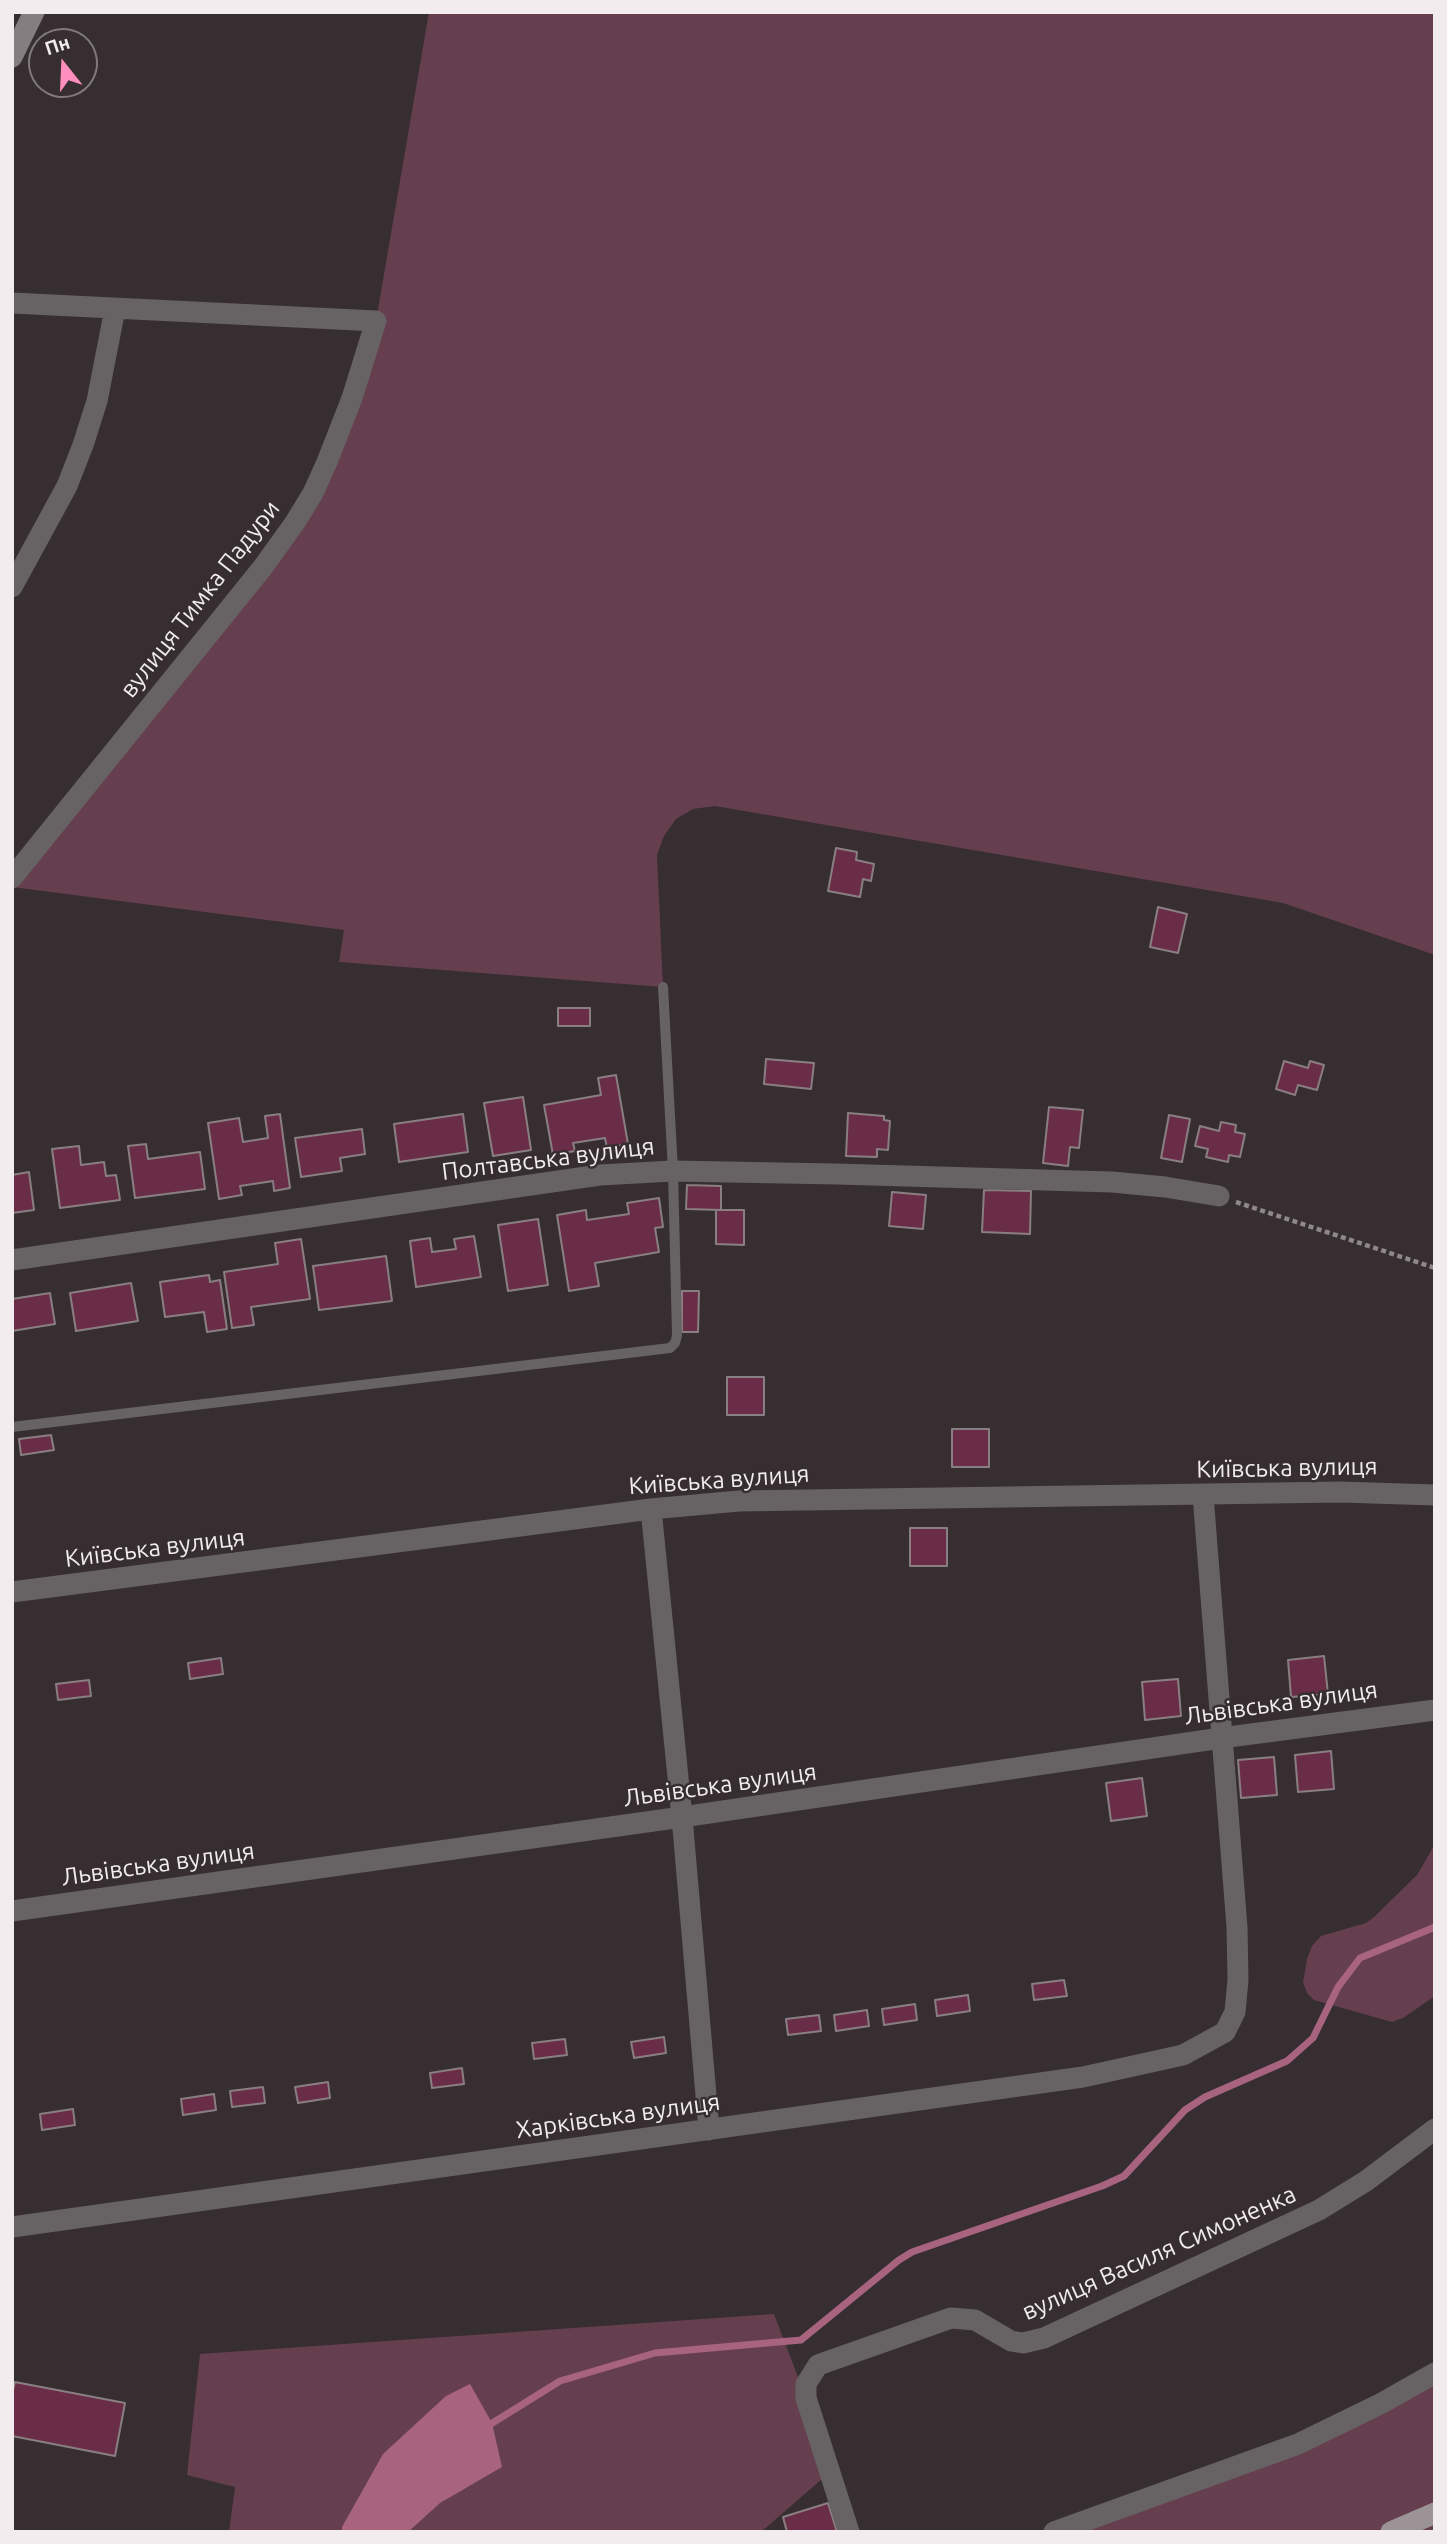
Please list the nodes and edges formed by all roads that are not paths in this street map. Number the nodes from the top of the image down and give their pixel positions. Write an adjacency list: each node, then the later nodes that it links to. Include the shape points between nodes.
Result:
1 (34, 12): 2 (street)
2 (12, 57)
3 (12, 303): 4 (street)
4 (115, 309): 5 (street, via 83,446 67,486); 6 (street, вулиця Тимка Падури, via 376,321 327,462 296,521)
5 (12, 587)
6 (12, 878)
7 (663, 987): 8 (lane)
8 (673, 1171): 9 (street, Полтавська вулиця, via 1112,1182); 10 (street, Полтавська вулиця, via 600,1175); 11 (lane, via 677,1336 670,1348)
9 (1219, 1196)
10 (12, 1259)
11 (12, 1427)
12 (1203, 1495): 13 (street, Київська вулиця); 14 (street, Київська вулиця, via 739,1501); 17 (street)
13 (1435, 1495)
14 (651, 1509): 15 (street, Київська вулиця); 18 (street)
15 (12, 1592)
16 (1435, 1710): 17 (street, Львівська вулиця)
17 (1220, 1738): 18 (street, Львівська вулиця); 21 (street, Харківська вулиця, via 1238,1980 1235,2012 1224,2032 1183,2055 1083,2077)
18 (682, 1817): 19 (street, Львівська вулиця); 21 (street)
19 (12, 1911)
20 (1435, 2129): 25 (street, вулиця Василя Симоненка, via 1320,2210 1044,2338 1011,2342 975,2320 951,2318 818,2365 806,2384 806,2398)
21 (709, 2130): 22 (street, Харківська вулиця)
22 (12, 2227)
23 (1435, 2373): 26 (street, via 1298,2444)
24 (1435, 2513): 27 (main road)
25 (849, 2532)
26 (1054, 2532)
27 (1391, 2532)

